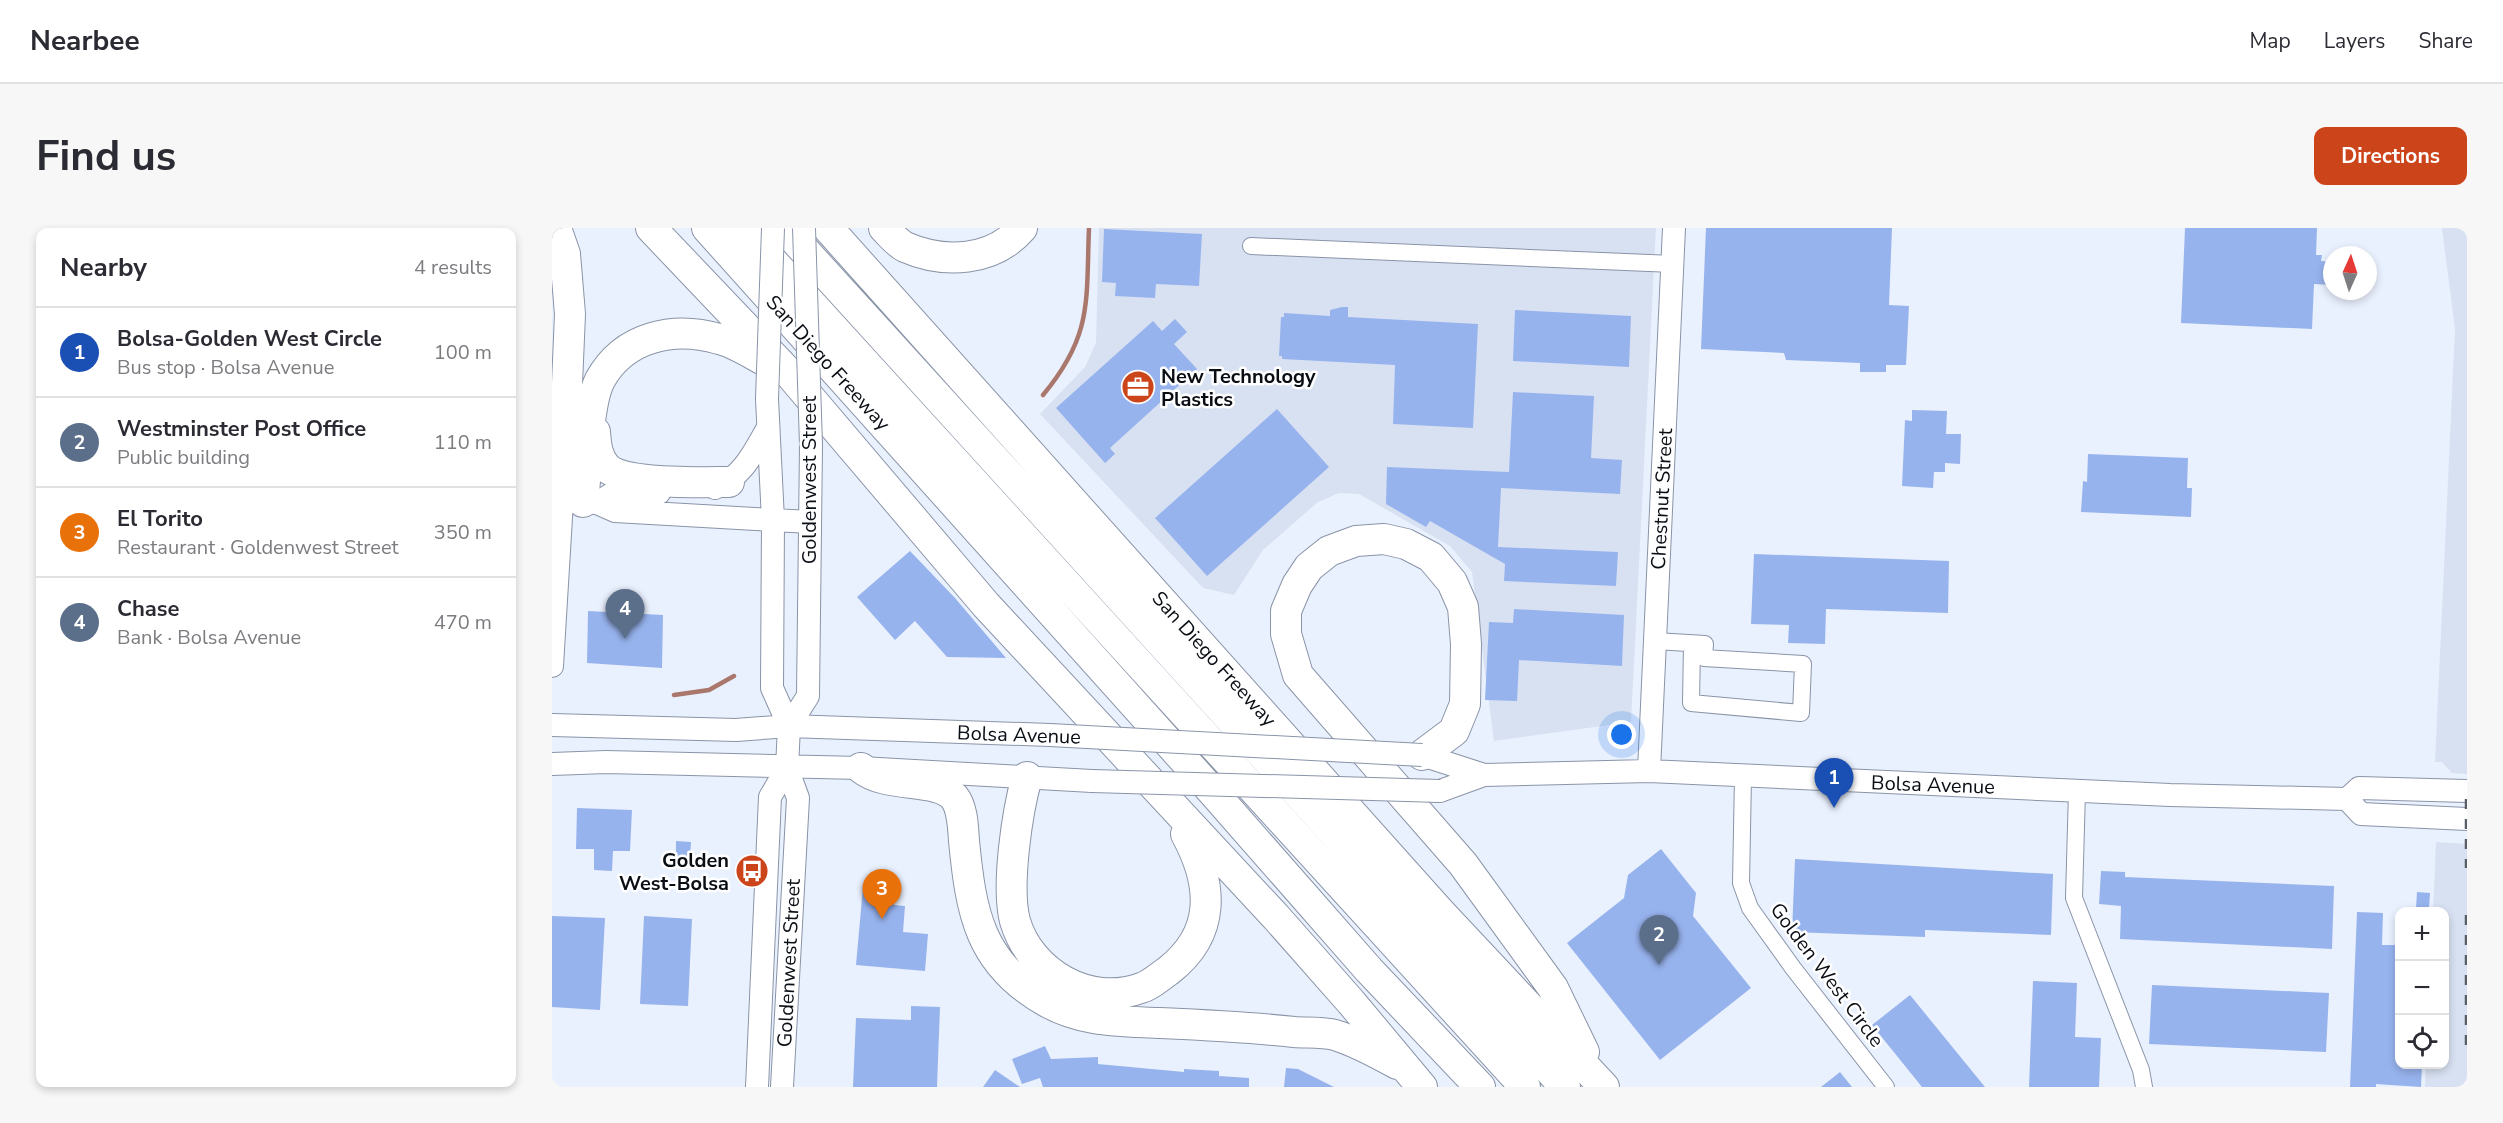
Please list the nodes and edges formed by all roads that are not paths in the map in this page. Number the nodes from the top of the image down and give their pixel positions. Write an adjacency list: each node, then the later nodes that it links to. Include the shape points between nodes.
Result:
1 (556, 228): 19 (highway, via 565,254 570,314)
2 (651, 228): 14 (highway)
3 (706, 228): 15 (highway, San Diego Freeway)
4 (742, 228): 20 (highway)
5 (773, 228): 17 (main road, Goldenwest Street, bridge)
6 (783, 228): 42 (highway)
7 (804, 228): 22 (main road, Goldenwest Street, bridge, via 812,483)
8 (828, 228): 41 (highway, San Diego Freeway)
9 (884, 228): 10 (highway, via 903,246 939,257 975,257 1001,246)
10 (1022, 228)
11 (1674, 228): 13 (main road, Chestnut Street)
12 (1251, 246): 13 (street)
13 (1672, 264): 23 (main road, Chestnut Street)
14 (788, 372): 16 (highway, via 720,339 664,334 640,340 617,356 599,381); 39 (highway, via 986,605)
15 (858, 397): 20 (highway); 47 (highway, San Diego Freeway, via 1369,970)
16 (593, 408): 18 (highway, via 597,451 616,473 676,482); 19 (highway)
17 (767, 429): 18 (main road, via 748,464); 21 (main road, Goldenwest Street)
18 (729, 482): 19 (main road, via 699,494 615,492)
19 (574, 501): 21 (main road, via 615,511); 25 (main road)
20 (1008, 518): 48 (highway)
21 (773, 520): 22 (main road); 27 (main road, Goldenwest Street, via 772,688)
22 (809, 522): 27 (main road, Goldenwest Street, via 808,696)
23 (1655, 641): 24 (street); 32 (main road, Chestnut Street)
24 (1692, 644): 24 (street, via 1706,644 1704,658 1803,664 1801,713 1691,703)
25 (552, 666)
26 (552, 725): 27 (main road, Bolsa Avenue, via 736,730)
27 (789, 726): 28 (main road, Bolsa Avenue, bridge); 30 (main road, Goldenwest Street)
28 (1422, 755): 33 (main road, Bolsa Avenue); 44 (highway, via 1454,731 1465,704 1463,607 1452,582 1431,557 1406,544 1384,539 1356,541 1329,551 1309,567 1286,611 1286,634 1298,675 1463,864 1553,988)
29 (552, 764): 30 (main road, Bolsa Avenue)
30 (787, 768): 31 (main road, Bolsa Avenue); 45 (main road, Goldenwest Street, via 770,797); 46 (main road, Goldenwest Street, via 798,798)
31 (861, 768): 34 (main road, Bolsa Avenue); 43 (highway, via 872,777 940,788 954,797 959,806 970,896 980,931 1003,969 1048,1003 1108,1022 1335,1035 1373,1050)
32 (1649, 771): 33 (main road, Bolsa Avenue); 35 (main road, Bolsa Avenue)
33 (1484, 775): 34 (main road, Bolsa Avenue, bridge, via 1440,791)
34 (1027, 777): 39 (highway, via 1011,890 1016,922 1029,951 1055,977 1096,992 1140,989 1150,984 1177,964 1203,928 1203,872)
35 (1743, 777): 36 (main road, Bolsa Avenue); 50 (street, Golden West Circle, via 1741,883 1750,908)
36 (2077, 791): 38 (main road, Bolsa Avenue); 51 (street, via 2074,898 2141,1070)
37 (2467, 791): 38 (main road, Bolsa Avenue, via 2359,788)
38 (2347, 799): 40 (main road, via 2361,814)
39 (1172, 807): 43 (highway, via 1344,993)
40 (2467, 819)
41 (1440, 912): 42 (highway, via 1460,956); 44 (highway, San Diego Freeway)
42 (1501, 1018): 49 (highway)
43 (1412, 1077)
44 (1600, 1083)
45 (757, 1087)
46 (782, 1087)
47 (1480, 1087)
48 (1525, 1087)
49 (1565, 1087)
50 (1886, 1087)
51 (2144, 1087)

